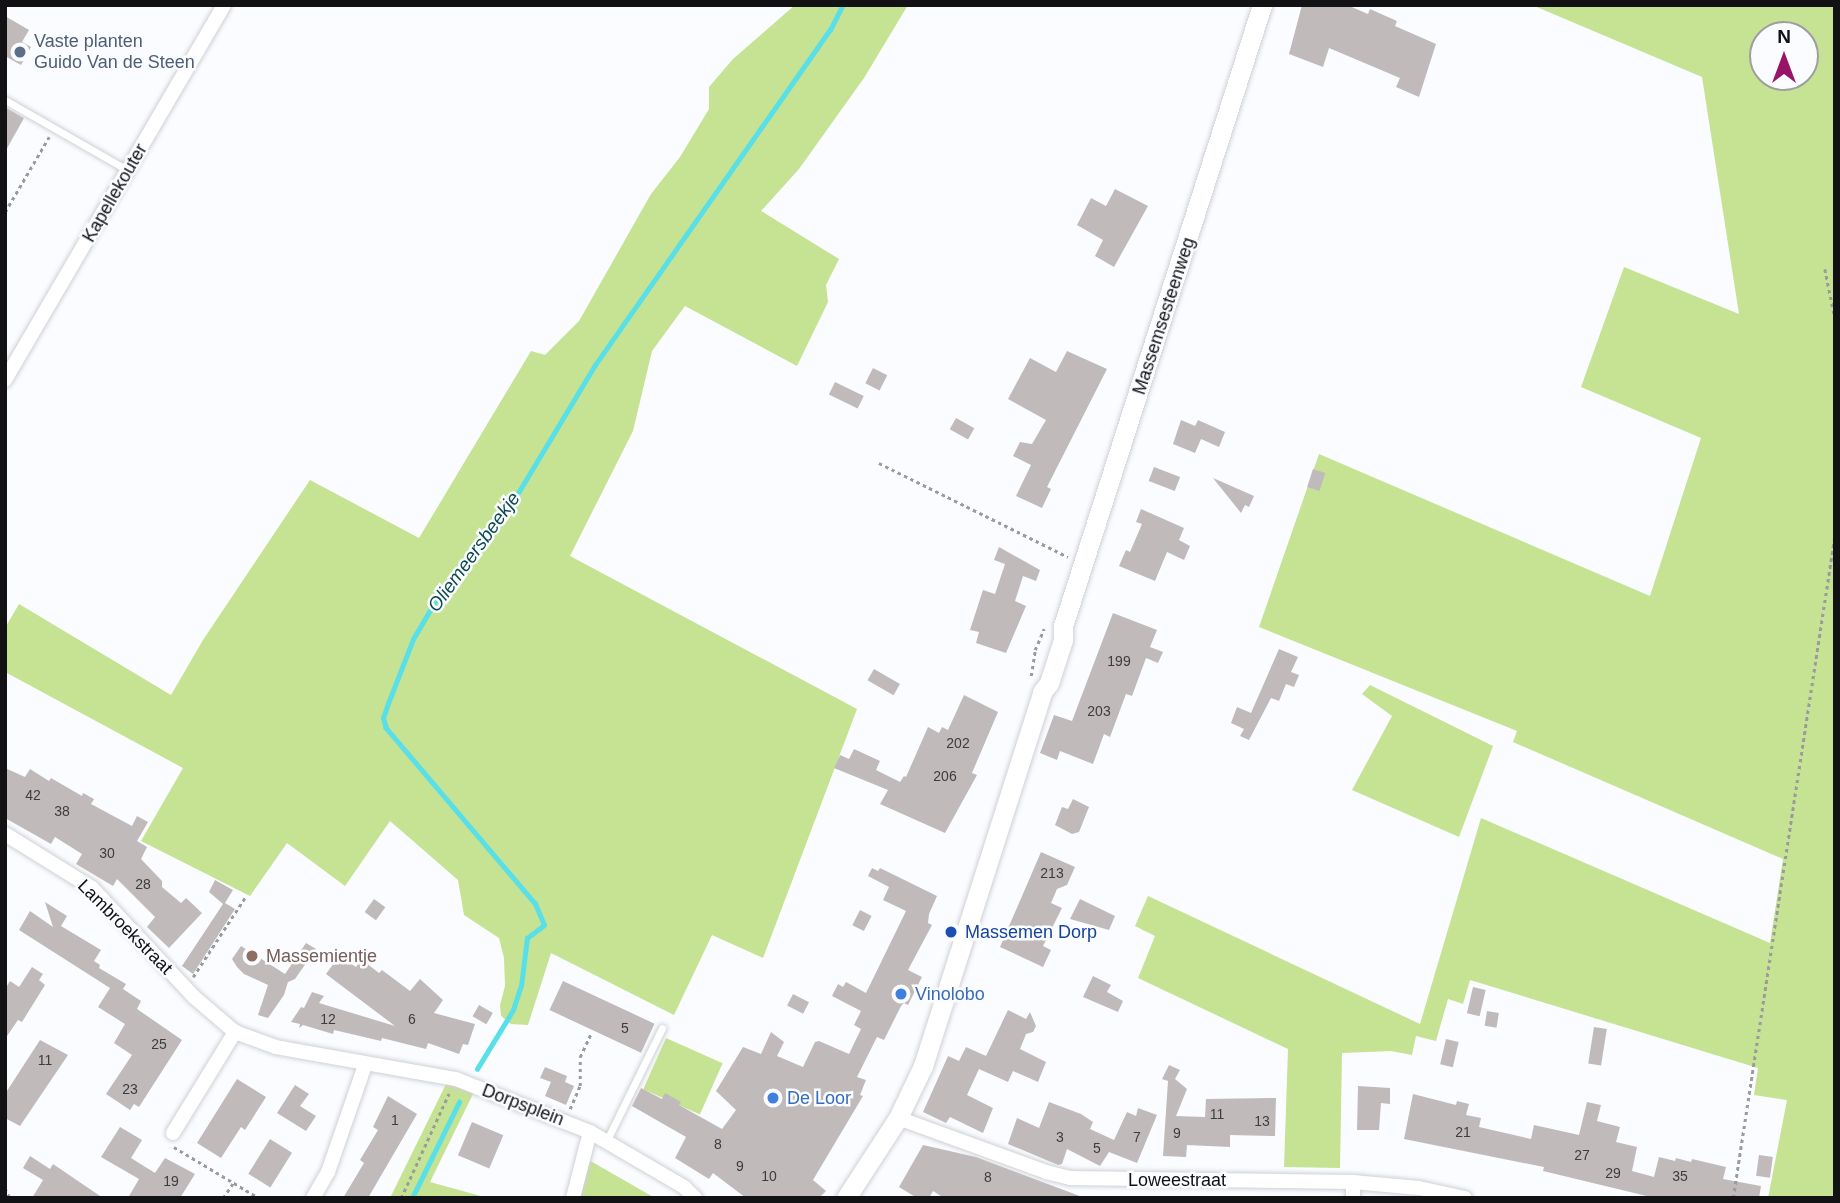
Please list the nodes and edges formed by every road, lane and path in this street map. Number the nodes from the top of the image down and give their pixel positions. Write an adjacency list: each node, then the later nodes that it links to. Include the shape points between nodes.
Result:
1 (224, 5): 5 (street, Kapellekouter)
2 (1262, 5): 12 (main road, Massemsesteenweg)
3 (5, 100): 4 (lane)
4 (55, 128): 5 (lane); 6 (path)
5 (128, 170): 9 (street, Kapellekouter)
6 (5, 212)
7 (1825, 269): 8 (path)
8 (1835, 317)
9 (5, 380)
10 (879, 463): 12 (path)
11 (1835, 534): 39 (path)
12 (1083, 565): 21 (main road, Massemsesteenweg, via 1063,626 1063,640 1042,692 923,1066)
13 (5, 834): 15 (street, Lambroekstraat, via 92,888)
14 (246, 896): 15 (path)
15 (186, 989): 17 (street, Lambroekstraat)
16 (662, 1028): 25 (lane)
17 (235, 1032): 19 (street, Lambroekstraat, via 276,1047); 24 (street)
18 (590, 1033): 22 (path, via 580,1057 580,1086)
19 (365, 1065): 20 (street, Lambroekstraat); 32 (street, via 328,1172)
20 (456, 1079): 22 (street, Dorpsplein); 33 (path)
21 (898, 1118): 26 (street, Loweestraat, via 1070,1178); 36 (main road, Massemsesteenweg)
22 (565, 1122): 23 (street, Dorpsplein)
23 (590, 1132): 25 (street, Dorpsplein); 34 (street)
24 (173, 1133): 27 (path, via 174,1146)
25 (606, 1143): 35 (street, Dorpsplein)
26 (1353, 1182): 37 (street); 38 (street, Loweestraat)
27 (233, 1183): 30 (path); 31 (path)
28 (5, 1188): 29 (path)
29 (10, 1198)
30 (223, 1198)
31 (259, 1198)
32 (313, 1198)
33 (401, 1198)
34 (573, 1198)
35 (695, 1198)
36 (846, 1198)
37 (1353, 1198)
38 (1465, 1198)
39 (1734, 1198)

